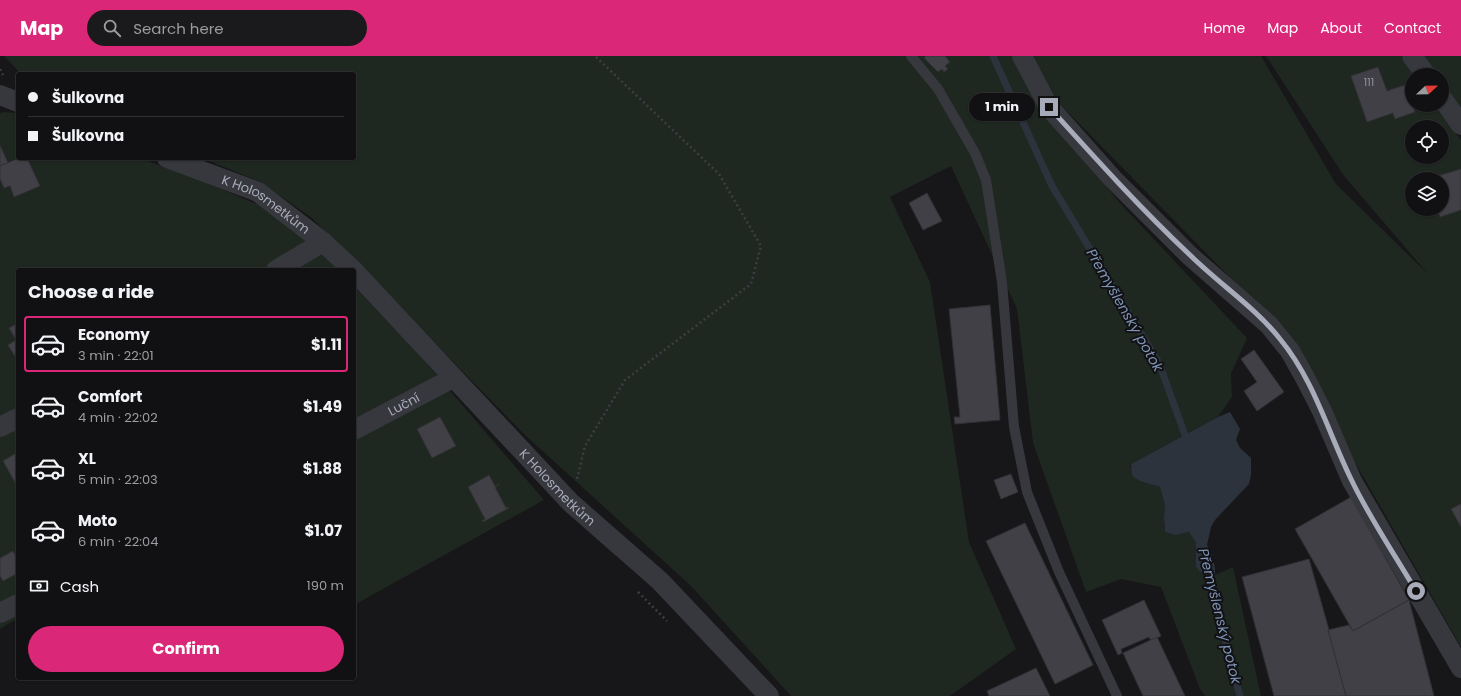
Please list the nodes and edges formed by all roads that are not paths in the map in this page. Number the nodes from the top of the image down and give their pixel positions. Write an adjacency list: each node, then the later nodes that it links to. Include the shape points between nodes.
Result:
1 (911, 56): 20 (lane, via 938,89 975,152 986,180 1002,282 1014,427 1027,492 1059,572)
2 (1022, 56): 18 (street, via 1049,107 1112,178 1190,256 1269,325 1290,351 1322,411 1352,480)
3 (1412, 56): 4 (street)
4 (1421, 68)
5 (1449, 108): 6 (street)
6 (1461, 125)
7 (172, 160): 8 (street, K Holosmetkům, via 258,192)
8 (323, 242): 9 (street); 10 (street, K Holosmetkům)
9 (279, 268)
10 (350, 268)
11 (356, 274): 12 (street, K Holosmetkům)
12 (453, 378): 15 (street, Luční); 19 (street, K Holosmetkům, via 571,503 660,581)
13 (16, 419): 14 (street)
14 (0, 427)
15 (356, 429)
16 (16, 605): 17 (street)
17 (0, 613)
18 (1461, 668)
19 (769, 696)
20 (1116, 696)

